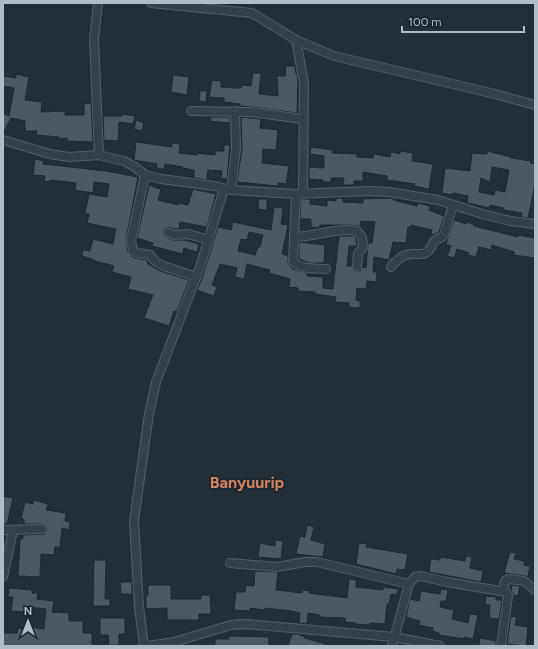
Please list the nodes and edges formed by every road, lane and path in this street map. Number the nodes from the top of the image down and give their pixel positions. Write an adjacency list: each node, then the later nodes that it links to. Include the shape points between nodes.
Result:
1 (98, 3): 9 (street, via 94,39)
2 (151, 3): 3 (street, via 252,13)
3 (296, 40): 4 (street, via 334,56); 7 (street, via 304,83)
4 (535, 105)
5 (190, 111): 6 (street)
6 (235, 111): 7 (street); 11 (street, via 236,149)
7 (303, 119): 12 (street)
8 (3, 140): 9 (street, via 50,154 69,157)
9 (99, 156): 10 (street, via 124,161)
10 (145, 175): 11 (street); 21 (street, via 131,241 133,250 150,256 163,266)
11 (227, 190): 12 (street); 17 (street)
12 (299, 193): 13 (street, via 389,192); 16 (street)
13 (453, 205): 14 (street, via 503,219); 19 (street, via 444,235 434,240 430,249 425,253 402,257)
14 (535, 224)
15 (168, 232): 17 (street)
16 (294, 237): 18 (street, via 338,230 357,231 362,237 363,248 358,253); 20 (street, via 292,257 295,263 302,267)
17 (209, 240): 21 (street)
18 (357, 266)
19 (391, 267)
20 (326, 269)
21 (197, 277): 31 (street, via 156,382 144,448 134,521)
22 (42, 529): 24 (street)
23 (3, 530): 24 (street)
24 (13, 530): 26 (street)
25 (230, 563): 27 (street, via 277,566 317,562)
26 (3, 577)
27 (409, 584): 28 (street, via 415,577 421,576); 30 (street)
28 (503, 590): 29 (street, via 505,580 508,579 524,581); 35 (street, via 508,596)
29 (535, 590)
30 (394, 637): 32 (street, via 245,624 231,625 174,642); 33 (street); 34 (street)
31 (144, 646)
32 (148, 646)
33 (392, 646)
34 (440, 646)
35 (501, 646)

